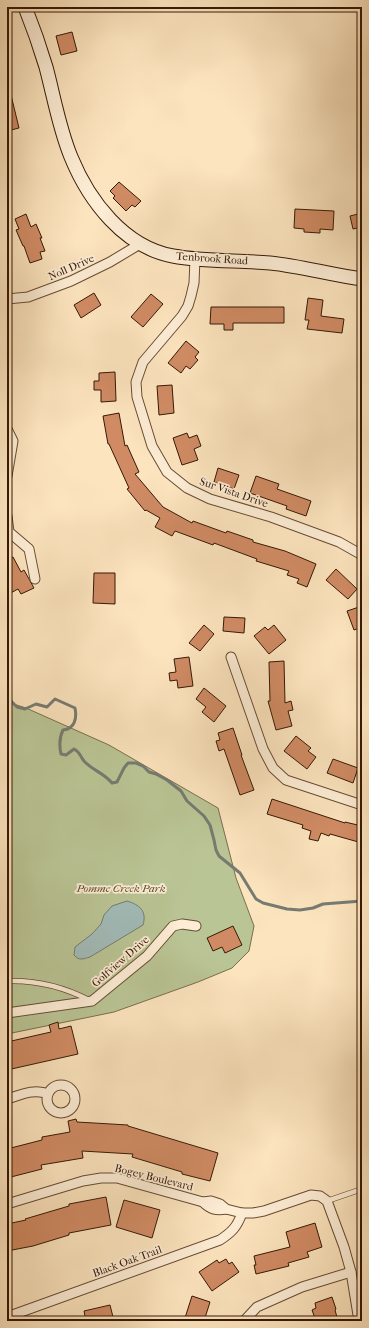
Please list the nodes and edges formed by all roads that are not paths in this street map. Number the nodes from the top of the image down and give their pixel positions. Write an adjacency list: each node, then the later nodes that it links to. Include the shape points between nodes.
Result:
1 (25, 7): 2 (street, Tenbrook Road, via 42,52 66,145 76,170 110,220)
2 (140, 244): 3 (street, Tenbrook Road, via 172,256); 5 (street, Noll Drive, via 71,281 28,297)
3 (195, 259): 4 (street, Tenbrook Road, via 281,264); 9 (street, Sur Vista Drive, via 194,283 188,306 143,362 136,382 136,397 152,446 167,472 186,488 210,499 271,517 339,542)
4 (362, 278)
5 (7, 299)
6 (7, 429): 7 (street, via 13,441)
7 (7, 476)
8 (7, 516): 10 (street, via 9,532 29,549)
9 (362, 555)
10 (35, 579)
11 (231, 657): 12 (street, via 262,749 272,768 286,780)
12 (362, 805)
13 (196, 926): 15 (street, Golfview Drive, via 173,926 147,956)
14 (7, 981): 15 (lane, via 36,983 74,992)
15 (92, 1001): 16 (street, Golfview Drive)
16 (7, 1013)
17 (48, 1094): 18 (street, via 33,1092)
18 (7, 1099)
19 (362, 1189): 20 (lane)
20 (327, 1201): 22 (street, Bogey Boulevard, via 320,1196 311,1195 264,1211); 23 (street)
21 (7, 1204): 22 (street, Bogey Boulevard, via 83,1181 117,1178 203,1202 209,1208)
22 (242, 1213): 24 (street, Black Oak Trail, via 232,1232 220,1240)
23 (351, 1272): 25 (street, via 302,1288 257,1307); 26 (street)
24 (7, 1317)
25 (244, 1321)
26 (359, 1321)

